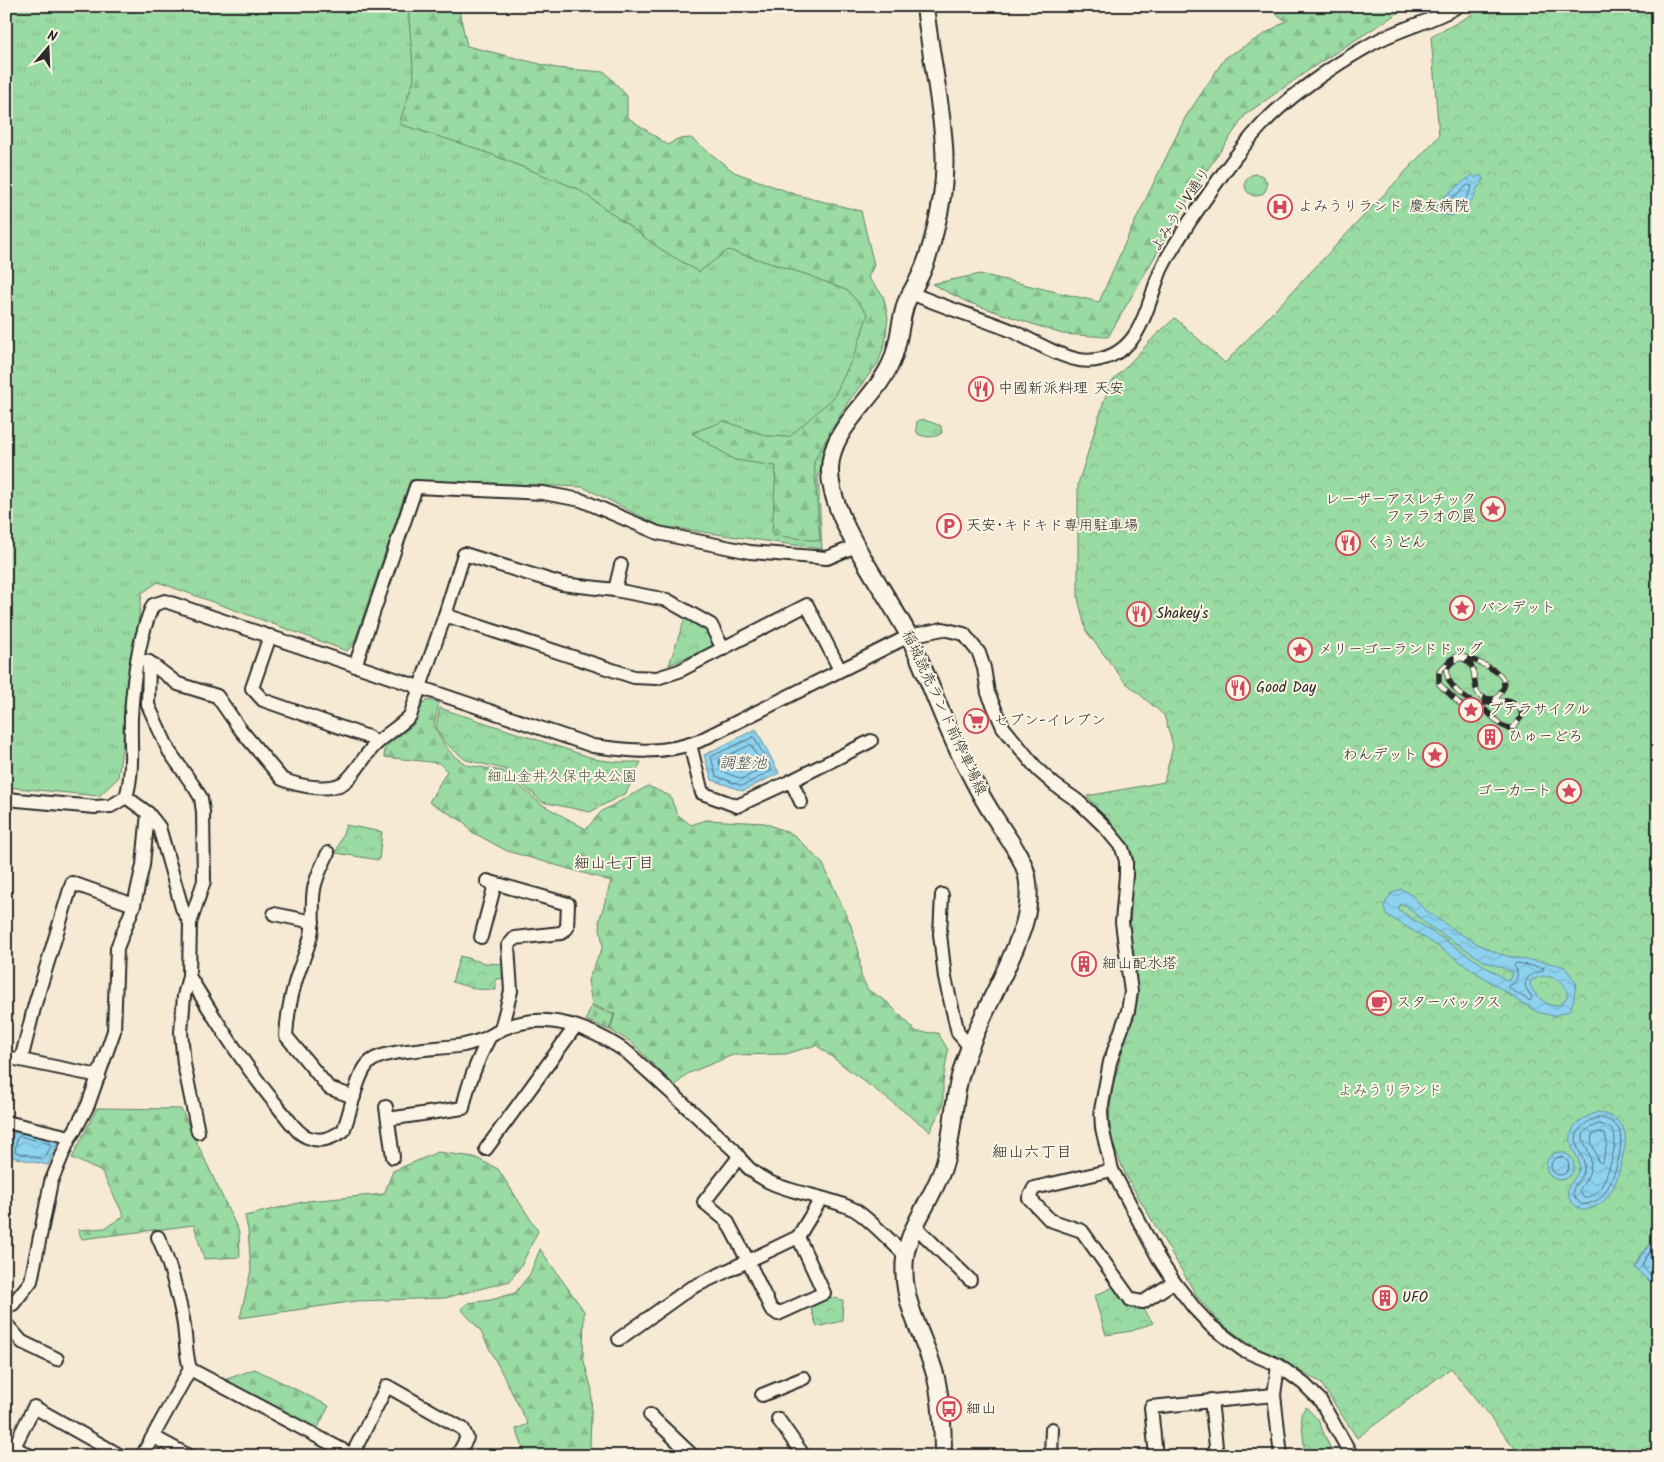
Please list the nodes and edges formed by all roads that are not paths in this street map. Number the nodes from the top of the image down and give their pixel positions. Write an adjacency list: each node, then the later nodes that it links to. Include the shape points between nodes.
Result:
1 (925, 6): 3 (main road, 稲城読売ランド前停車場線, via 945,149 934,236)
2 (1458, 6): 3 (street, よみうりV通り, via 1369,45 1319,78 1260,126 1180,238 1162,269 1145,317 1134,337 1109,357 1090,361 1065,356 1009,330)
3 (911, 293): 4 (main road, 稲城読売ランド前停車場線, via 889,368 845,427 829,466 830,482 839,510)
4 (856, 546): 9 (main road, 稲城読売ランド前停車場線); 12 (street, via 827,558 750,552 658,534 603,509 562,496 416,487)
5 (621, 564): 6 (street)
6 (615, 590): 7 (street, via 562,584 464,554); 10 (street, via 667,600 712,625)
7 (445, 615): 10 (street, via 634,677 657,678 680,671); 14 (street)
8 (270, 636): 11 (street, via 166,601 153,605 140,643); 12 (street); 16 (street, via 252,688 263,700)
9 (909, 636): 13 (street); 34 (main road, 稲城読売ランド前停車場線, via 964,763 1017,850 1027,874 1027,914 1019,940); 45 (street, via 943,629 964,634 979,653 988,694 1003,726 1038,770 1078,801 1122,848 1126,861 1122,922 1131,992 1128,1011 1110,1062 1101,1110)
10 (722, 649): 13 (street, via 807,606)
11 (143, 660): 16 (street, via 178,684 217,696 282,779 290,782 322,788 347,781); 19 (street, via 131,715 131,781); 28 (street, via 148,705 158,730 201,798 204,882)
12 (356, 666): 14 (street)
13 (840, 670): 17 (street)
14 (419, 688): 16 (street, via 410,716); 17 (street, via 593,746 662,751)
15 (871, 741): 18 (street)
16 (377, 743)
17 (690, 744): 18 (street, via 702,793 728,803 737,806)
18 (791, 781): 21 (street)
19 (126, 796): 20 (street, via 111,806 95,808); 22 (street)
20 (6, 799)
21 (801, 802)
22 (148, 813): 25 (street, via 143,865); 28 (street, via 159,827 182,908)
23 (328, 853): 27 (street, via 314,888)
24 (942, 894): 34 (street, via 940,934 945,978 958,1033)
25 (134, 905): 36 (street, via 72,884); 37 (street, via 117,948 114,1031)
26 (274, 914): 27 (street)
27 (313, 922): 38 (street, via 288,1011 286,1036 329,1088)
28 (190, 923): 30 (street)
29 (481, 937): 32 (street, via 491,882 568,904 566,928 561,933 515,938 508,946 512,992)
30 (189, 976): 38 (street, via 228,1041 262,1088 305,1137 330,1139 343,1131); 40 (street, via 181,1032)
31 (575, 1027): 32 (street, via 547,1021 524,1022); 42 (street); 44 (street, via 610,1041 628,1053)
32 (501, 1029): 33 (street)
33 (490, 1036): 38 (street, via 466,1044 382,1055 369,1062); 43 (street, via 479,1057 463,1108 387,1113)
34 (970, 1047): 47 (main road, 稲城読売ランド前停車場線, via 960,1073 942,1186)
35 (6, 1056): 36 (street)
36 (21, 1060): 37 (street)
37 (99, 1076): 41 (street, via 88,1105)
38 (354, 1097)
39 (6, 1122): 41 (street)
40 (198, 1132)
41 (70, 1136): 54 (street, via 51,1182 32,1281 13,1304)
42 (486, 1149)
43 (393, 1157)
44 (738, 1157): 46 (street, via 777,1186); 51 (street, via 704,1202 727,1221)
45 (1112, 1170): 53 (street); 53 (street, via 1034,1188 1030,1198 1050,1220 1082,1231 1131,1300 1143,1302)
46 (821, 1199): 49 (street); 50 (street, via 857,1211)
47 (915, 1226): 50 (main road, 稲城読売ランド前停車場線); 52 (street)
48 (158, 1237): 59 (street, via 170,1261)
49 (798, 1237): 51 (street); 51 (street, via 824,1293 778,1314 772,1309)
50 (905, 1255): 76 (main road, 稲城読売ランド前停車場線, via 908,1305 935,1375 943,1413)
51 (748, 1261): 56 (street, via 688,1290)
52 (970, 1280)
53 (1174, 1282): 58 (street, via 1211,1326 1243,1350)
54 (6, 1307)
55 (6, 1324): 57 (street, via 22,1342)
56 (619, 1340)
57 (57, 1359)
58 (1278, 1365): 61 (street); 81 (street, via 1320,1400)
59 (190, 1369): 67 (street); 68 (street)
60 (804, 1378): 62 (street)
61 (1274, 1394): 63 (street); 80 (street)
62 (762, 1395)
63 (1211, 1400): 78 (street, via 1152,1406); 79 (street)
64 (650, 1415): 74 (street)
65 (778, 1419): 75 (street)
66 (1052, 1429): 77 (street)
67 (154, 1436): 71 (street); 72 (street)
68 (346, 1454): 73 (street, via 387,1386 463,1429 467,1438)
69 (30, 1456): 70 (street, via 14,1447 34,1407)
70 (121, 1456)
71 (142, 1456)
72 (189, 1456)
73 (457, 1456)
74 (693, 1456)
75 (804, 1456)
76 (943, 1456)
77 (1051, 1456)
78 (1156, 1456)
79 (1217, 1456)
80 (1281, 1456)
81 (1352, 1456)

